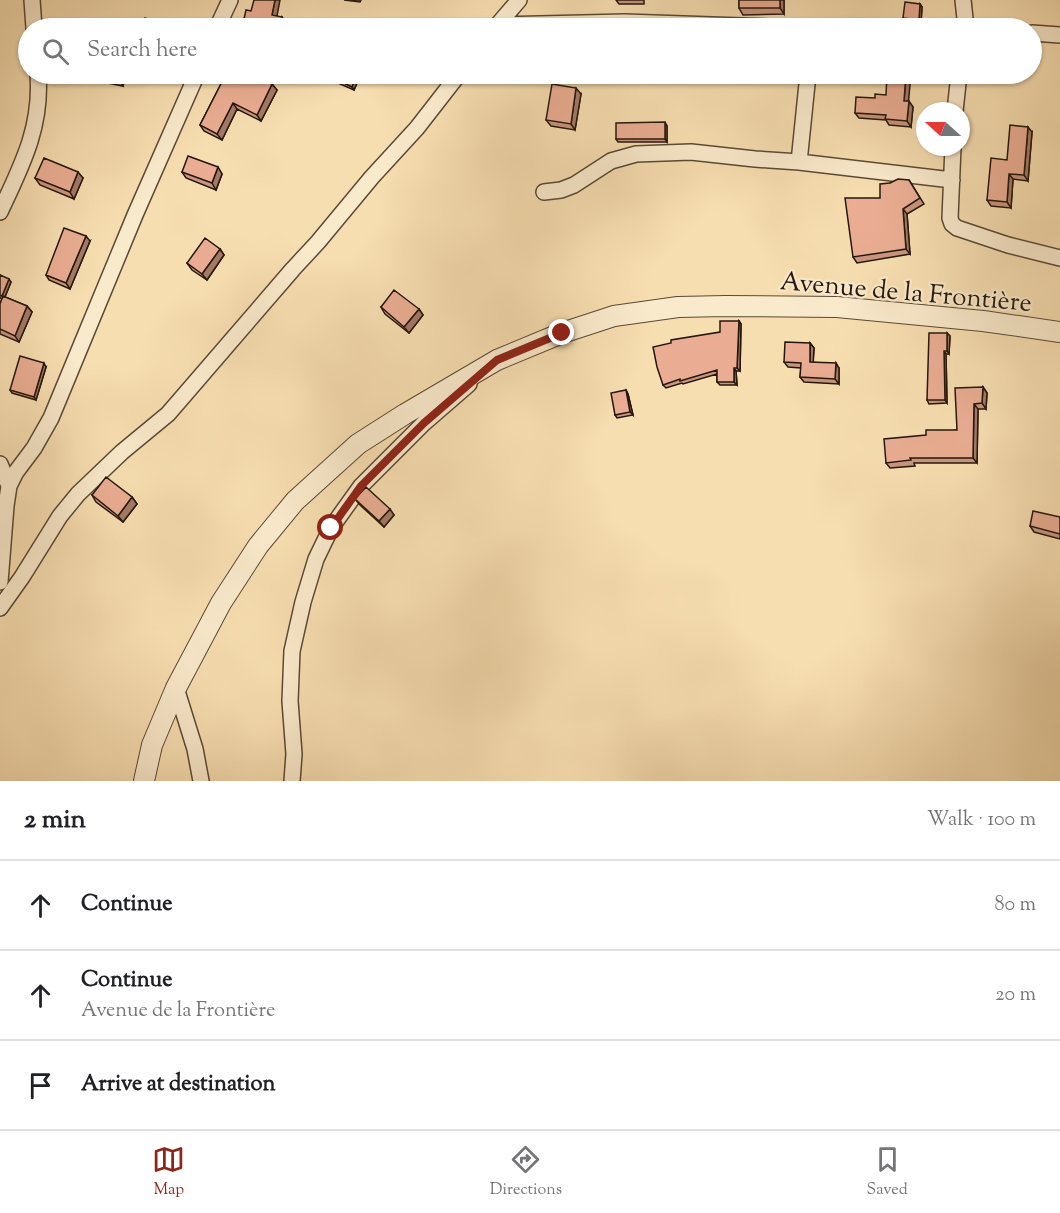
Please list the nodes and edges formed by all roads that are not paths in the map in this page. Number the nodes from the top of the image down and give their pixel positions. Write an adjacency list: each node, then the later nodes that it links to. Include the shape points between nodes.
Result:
1 (32, 0): 5 (street)
2 (230, 0): 6 (street)
3 (519, 0): 7 (street)
4 (963, 0): 8 (street)
5 (33, 18)
6 (222, 18)
7 (504, 18)
8 (965, 18)
9 (1042, 33): 10 (street)
10 (1060, 34)
11 (39, 84): 21 (street, via 34,131)
12 (193, 84): 26 (street, via 51,418)
13 (451, 84): 28 (street, via 168,414 78,494)
14 (807, 84): 18 (street)
15 (957, 84): 16 (street)
16 (955, 102)
17 (953, 156): 19 (street)
18 (799, 162): 19 (street); 20 (street, via 691,152 636,154 611,160 574,185)
19 (952, 180): 22 (street, via 950,218 957,228)
20 (544, 192)
21 (0, 212)
22 (1060, 258)
23 (1060, 332): 24 (street, Avenue de la Frontière, via 837,307 678,307 614,316)
24 (497, 360): 29 (street, Avenue de la Frontière, via 358,444 295,501 258,546 227,593); 32 (street, via 424,423 361,486 331,528 316,559 292,651)
25 (0, 464): 26 (street)
26 (9, 486): 27 (street)
27 (0, 582)
28 (0, 608)
29 (176, 688): 30 (street, Avenue de la Frontière, via 152,745); 31 (street)
30 (144, 781)
31 (201, 781)
32 (292, 781)

